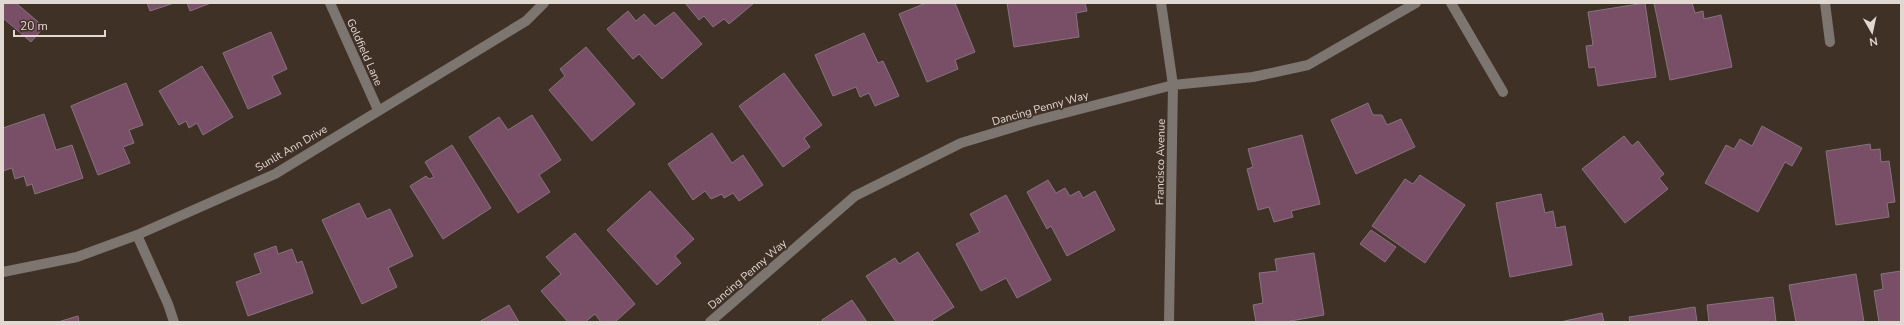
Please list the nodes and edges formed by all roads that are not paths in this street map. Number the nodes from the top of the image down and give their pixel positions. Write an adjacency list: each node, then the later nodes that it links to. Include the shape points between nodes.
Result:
1 (330, 3): 10 (street, Goldfield Lane)
2 (544, 3): 10 (street, Sunlit Ann Drive, via 526,21)
3 (1161, 3): 8 (street, Francisco Avenue)
4 (1416, 3): 8 (street, Dancing Penny Way, via 1308,65 1253,77)
5 (1451, 3): 9 (street)
6 (1825, 3): 7 (street)
7 (1830, 42)
8 (1173, 84): 14 (street, Dancing Penny Way, via 961,143 855,196); 15 (street, Francisco Avenue)
9 (1503, 92)
10 (378, 110): 11 (street, Sunlit Ann Drive, via 275,174)
11 (137, 235): 12 (street, Sunlit Ann Drive, via 77,257); 13 (street)
12 (3, 272)
13 (174, 322)
14 (710, 322)
15 (1169, 322)

